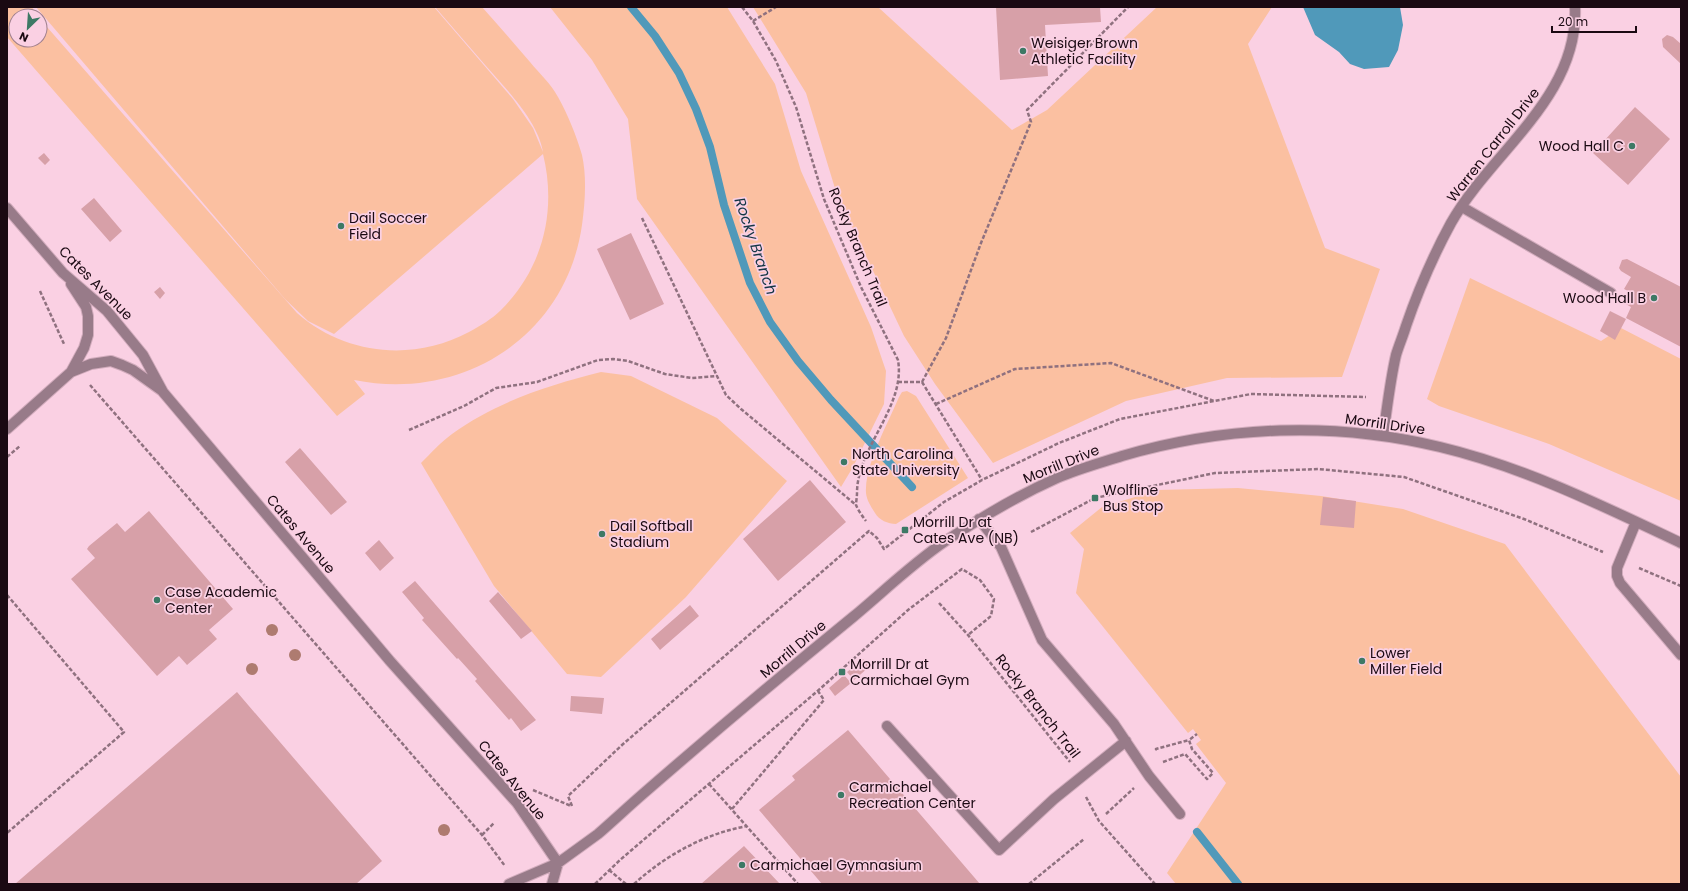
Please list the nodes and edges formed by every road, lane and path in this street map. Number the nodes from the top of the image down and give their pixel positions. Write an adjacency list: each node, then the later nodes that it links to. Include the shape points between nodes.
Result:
1 (742, 7): 5 (path, Rocky Branch Trail)
2 (776, 7): 5 (path)
3 (1128, 7): 17 (path, via 1027,110 1031,122 981,243 946,338)
4 (1575, 7): 6 (street, Warren Carroll Drive, via 1576,19 1568,56 1552,92)
5 (752, 21): 16 (path, Rocky Branch Trail, via 776,61 796,107 824,199 860,287 898,360)
6 (1462, 207): 11 (street); 23 (street, Warren Carroll Drive, via 1451,223 1416,297 1396,354)
7 (7, 208): 9 (street, Cates Avenue)
8 (642, 218): 14 (path)
9 (63, 273): 13 (street, via 86,307 88,316 88,335); 18 (street, Cates Avenue, via 107,311 143,355)
10 (40, 291): 12 (path)
11 (1611, 292)
12 (66, 349)
13 (71, 372): 18 (street, via 91,364 111,361 133,370); 21 (street)
14 (717, 376): 22 (path, via 692,378 665,374 628,361 598,360 537,382 496,388 464,406); 25 (path, via 726,395 740,409)
15 (86, 381): 53 (path)
16 (898, 382): 17 (path); 25 (path, Rocky Branch Trail, via 860,470)
17 (922, 382): 20 (path)
18 (163, 392): 55 (street, Cates Avenue, via 390,661 517,803)
19 (1214, 401): 20 (path, via 1110,363 1015,369)
20 (936, 404): 24 (path)
21 (7, 429)
22 (409, 430)
23 (1383, 436): 26 (street, Morrill Drive, via 1312,430 1245,432 1184,440 1101,462 1059,478 1001,506); 28 (street, Morrill Drive, via 1441,447 1502,465)
24 (982, 480)
25 (856, 506): 27 (path)
26 (979, 520): 41 (street, via 1001,547 1042,640); 55 (street, Morrill Drive, via 941,544 605,828)
27 (866, 521)
28 (1636, 522): 30 (street, Morrill Drive); 31 (street)
29 (1031, 532): 31 (path, via 1095,498 1215,472 1318,469 1404,477 1524,519)
30 (1681, 543)
31 (1620, 560): 32 (path); 36 (street, via 1617,568 1620,583)
32 (1681, 586)
33 (7, 595): 52 (path, via 124,732)
34 (939, 603): 35 (path, Rocky Branch Trail)
35 (968, 635): 37 (path, via 991,616 994,599 980,580 962,569 908,610); 42 (path, Rocky Branch Trail, via 1067,756)
36 (1681, 655)
37 (818, 691): 43 (path); 47 (path, via 824,700)
38 (888, 726): 42 (street, via 999,850)
39 (1197, 734): 40 (path)
40 (1189, 740): 40 (path, via 1192,749 1213,773 1207,778 1186,754 1161,762 1156,749)
41 (1126, 741): 42 (street); 49 (street, via 1149,776)
42 (1080, 778): 65 (path, Rocky Branch Trail, via 1088,801 1100,821)
43 (709, 784): 47 (path); 57 (path)
44 (1135, 787): 48 (path)
45 (531, 790): 46 (path)
46 (572, 806)
47 (732, 809): 51 (path)
48 (1106, 814)
49 (1180, 814)
50 (494, 823): 53 (path)
51 (747, 826): 62 (path, via 707,836 670,855); 63 (path)
52 (7, 833)
53 (482, 835): 56 (path)
54 (1084, 840): 64 (path)
55 (558, 863): 58 (street, Morrill Drive); 59 (street)
56 (505, 866)
57 (609, 870): 60 (path); 61 (path)
58 (508, 884)
59 (552, 884)
60 (595, 884)
61 (626, 884)
62 (634, 884)
63 (798, 884)
64 (1029, 884)
65 (1155, 884)

